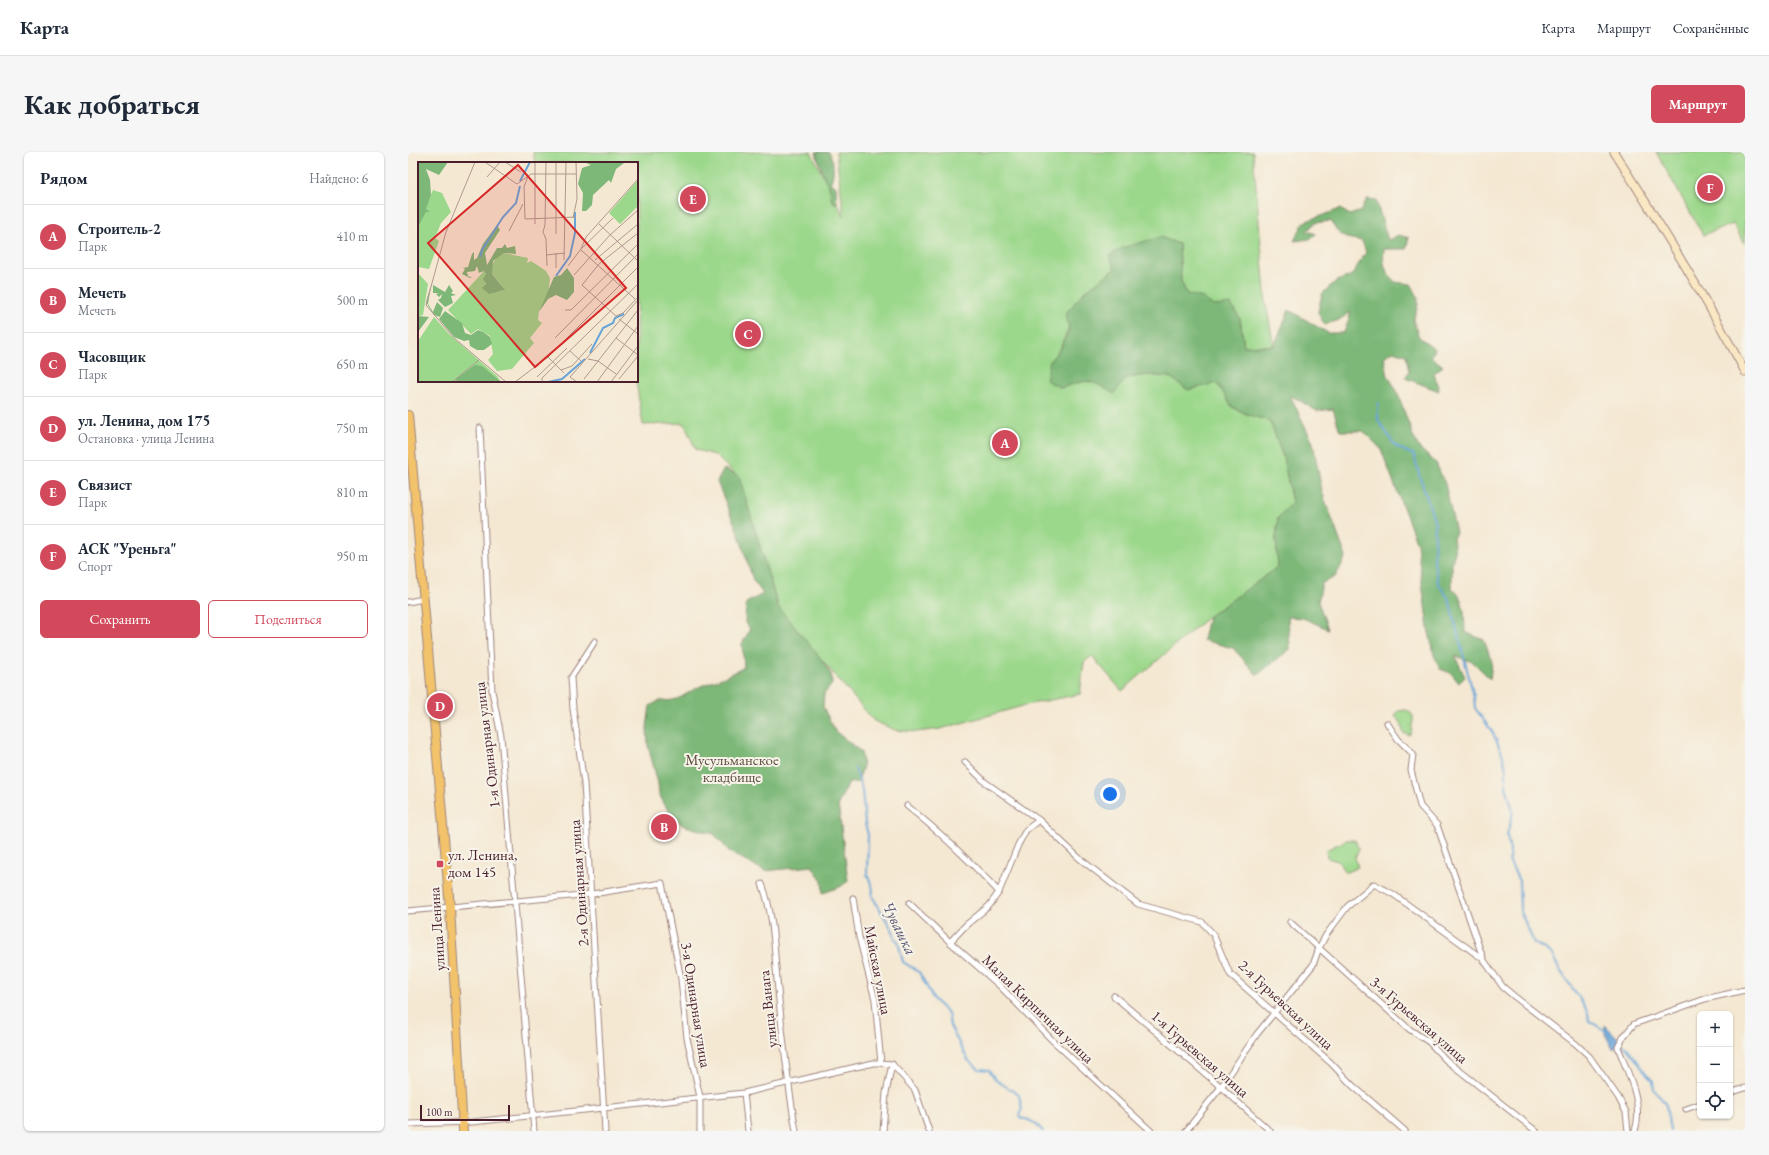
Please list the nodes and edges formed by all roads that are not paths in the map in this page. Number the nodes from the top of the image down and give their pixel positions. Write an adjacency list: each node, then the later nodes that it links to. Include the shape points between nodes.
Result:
1 (1614, 152): 2 (main road, via 1681,257)
2 (1745, 372)
3 (408, 415): 5 (main road, улица Ленина)
4 (480, 428): 17 (street, 1-я Одинарная улица, via 492,691 501,736)
5 (409, 441): 6 (main road, улица Ленина)
6 (423, 599): 7 (street); 19 (main road, улица Ленина)
7 (408, 602)
8 (595, 641): 15 (street, 2-я Одинарная улица, via 571,678 584,782)
9 (1387, 723): 24 (street, via 1412,754 1411,770 1420,806 1437,825)
10 (966, 762): 12 (street, 2-я Гурьевская улица, via 985,782)
11 (907, 806): 14 (street, via 956,847)
12 (1039, 820): 14 (street, via 1026,830); 27 (street, 2-я Гурьевская улица, via 1079,858 1138,904 1202,922 1213,934 1230,974)
13 (762, 884): 30 (street, улица Ванага, via 768,898 773,929)
14 (999, 892): 22 (street, via 989,906)
15 (592, 894): 17 (street); 35 (street, 3-я Одинарная улица, via 662,883 681,979 687,1038); 37 (street, 2-я Одинарная улица)
16 (853, 898): 28 (street, Майская улица, via 859,937 876,1000)
17 (514, 900): 19 (street); 39 (street, 1-я Одинарная улица)
18 (909, 903): 22 (street, Малая Кирпичная улица)
19 (450, 908): 20 (street); 41 (main road, улица Ленина)
20 (408, 911)
21 (1290, 922): 23 (street, 3-я Гурьевская улица)
22 (950, 942): 49 (street, Малая Кирпичная улица, via 1000,986 1052,1040)
23 (1319, 948): 24 (street, via 1346,907 1374,884 1393,894); 27 (street, via 1313,965); 53 (street, 3-я Гурьевская улица, via 1409,1029 1429,1042 1446,1060)
24 (1483, 959): 54 (street, via 1515,998 1589,1056 1626,1112)
25 (1745, 990): 55 (street, via 1705,999 1634,1024 1618,1048 1639,1109)
26 (1114, 996): 31 (street, 1-я Гурьевская улица)
27 (1275, 1013): 31 (street, via 1257,1034); 52 (street, 2-я Гурьевская улица)
28 (881, 1063): 29 (street); 30 (street)
29 (892, 1064): 47 (street, via 886,1093); 48 (street, via 915,1090)
30 (788, 1082): 34 (street); 46 (street, улица Ванага)
31 (1222, 1087): 50 (street); 51 (street, 1-я Гурьевская улица)
32 (1745, 1088): 33 (street)
33 (1733, 1092)
34 (744, 1093): 35 (street); 45 (street)
35 (700, 1097): 37 (street); 44 (street, 3-я Одинарная улица)
36 (1697, 1105): 38 (street)
37 (604, 1108): 39 (street); 43 (street, 2-я Одинарная улица)
38 (1686, 1109)
39 (533, 1114): 41 (street); 42 (street, 1-я Одинарная улица)
40 (408, 1124): 41 (street)
41 (462, 1127)
42 (534, 1131)
43 (605, 1131)
44 (700, 1131)
45 (748, 1131)
46 (796, 1131)
47 (883, 1131)
48 (929, 1131)
49 (1151, 1131)
50 (1186, 1131)
51 (1270, 1131)
52 (1405, 1131)
53 (1536, 1131)
54 (1628, 1131)
55 (1635, 1131)

